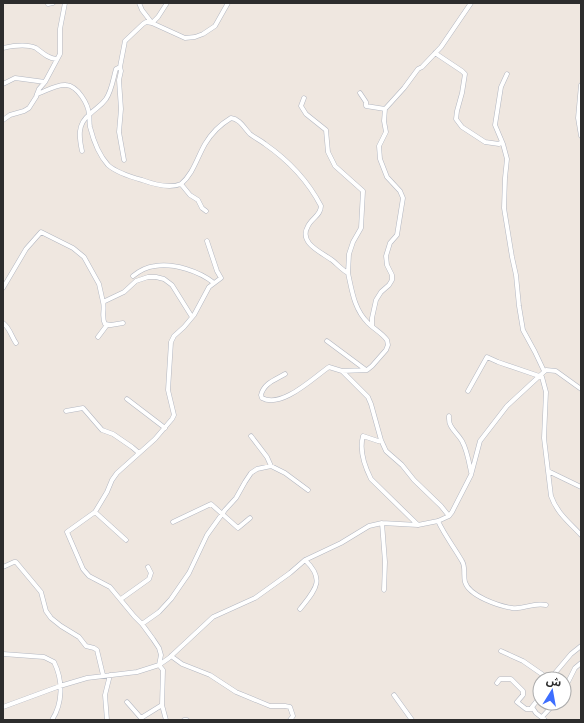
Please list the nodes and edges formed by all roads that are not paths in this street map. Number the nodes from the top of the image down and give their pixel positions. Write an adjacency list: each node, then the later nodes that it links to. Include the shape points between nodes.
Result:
1 (65, 3): 9 (street, via 60,29 60,54)
2 (139, 3): 6 (street)
3 (167, 3): 6 (street)
4 (228, 3): 6 (street, via 215,26 195,37 185,38)
5 (471, 3): 8 (street)
6 (152, 23): 10 (street, via 146,22 128,38 124,44)
7 (3, 48): 9 (street, via 31,47 49,58)
8 (435, 53): 18 (street, via 418,69); 22 (street, via 465,74 456,116 458,122 485,142)
9 (56, 59): 12 (street)
10 (120, 66): 19 (street, via 116,69 107,97 98,109); 24 (street, via 119,132)
11 (507, 74): 22 (street, via 501,87 495,125)
12 (45, 82): 13 (street, via 15,78); 16 (street)
13 (3, 84)
14 (581, 85): 21 (street, via 578,118)
15 (360, 93): 18 (street, via 366,106)
16 (37, 94): 19 (street, via 64,85 72,86 80,94); 20 (street, via 29,108 10,114)
17 (304, 98): 28 (street, via 301,106 306,114 326,130 328,152 335,166 363,191 361,228 349,254)
18 (385, 110): 37 (street, via 386,132 379,146 380,158 387,177 403,198 397,235 390,243 386,256 392,280 376,300)
19 (89, 114): 23 (street, via 79,132); 25 (street, via 89,124 95,142 105,161 114,169 156,184)
20 (3, 120)
21 (581, 136)
22 (502, 142): 43 (street, via 507,159 504,208 521,322)
23 (82, 151)
24 (124, 160)
25 (180, 184): 26 (street); 28 (street, via 196,164 210,136 230,119 236,119 250,134 294,168 306,182 321,208 307,226 309,243)
26 (206, 211)
27 (207, 241): 30 (street, via 221,278)
28 (348, 273): 37 (street, via 355,303)
29 (133, 276): 30 (street, via 147,268 168,266 190,270)
30 (214, 283): 33 (street, via 207,290)
31 (3, 288): 32 (street, via 26,250 41,232 73,248 84,257 99,284)
32 (103, 302): 33 (street, via 124,292 136,280 156,277 172,285); 36 (street, via 103,320)
33 (192, 317): 51 (street, via 171,342 168,390 174,414)
34 (3, 323): 40 (street, via 8,327)
35 (123, 323): 36 (street)
36 (107, 325): 38 (street)
37 (372, 326): 42 (street, via 385,337 388,345)
38 (98, 336)
39 (326, 341): 42 (street)
40 (16, 343)
41 (342, 370): 42 (street); 44 (street, via 329,367 287,396 273,400 262,398 263,390 274,379); 53 (street, via 368,397)
42 (367, 370)
43 (544, 371): 45 (street); 46 (street, via 556,371)
44 (285, 374)
45 (539, 376): 47 (street, via 487,357); 56 (street, via 542,377 546,392 544,438); 57 (street, via 507,406 480,441)
46 (581, 389)
47 (468, 391)
48 (126, 400): 51 (street)
49 (66, 411): 54 (street, via 83,408 102,430 113,434)
50 (449, 416): 57 (street, via 448,422 464,446)
51 (165, 428): 54 (street)
52 (251, 436): 55 (street)
53 (381, 440): 62 (street, via 386,451); 67 (street, via 363,436 363,458 367,470 371,479)
54 (139, 453): 60 (street, via 117,473)
55 (271, 466): 59 (street); 61 (street, via 257,469 252,473)
56 (548, 471): 58 (street); 68 (street, via 554,504)
57 (471, 475): 62 (street)
58 (581, 487)
59 (308, 490)
60 (95, 512): 69 (street); 74 (street, via 69,529 66,532 67,536 83,569 89,576 110,587)
61 (222, 514): 63 (street, via 238,528); 64 (street, via 211,504); 77 (street, via 207,535 189,573 172,599)
62 (449, 516): 65 (street)
63 (250, 518)
64 (173, 522)
65 (438, 522): 67 (street); 75 (street, via 464,563 465,584 471,591 510,608 538,603)
66 (382, 524): 67 (street); 70 (street, via 369,526); 73 (street)
67 (418, 525)
68 (581, 535)
69 (126, 540)
70 (305, 560): 76 (street, via 317,577 316,588); 81 (street, via 255,598 213,617)
71 (3, 567): 87 (street, via 16,562 41,592 46,611 51,618 79,637 86,646 97,650)
72 (148, 567): 74 (street, via 151,573 149,579)
73 (384, 590)
74 (120, 599): 77 (street)
75 (546, 605)
76 (300, 609)
77 (142, 624): 83 (street, via 159,648)
78 (581, 646): 85 (street)
79 (501, 651): 84 (street)
80 (3, 654): 90 (street, via 44,657 50,660 56,665)
81 (171, 656): 83 (street); 104 (street, via 182,664 210,675 236,692 270,706 290,707 293,716)
82 (581, 663): 86 (street)
83 (159, 666): 88 (street); 93 (street, via 163,670)
84 (538, 671)
85 (557, 671)
86 (572, 674)
87 (103, 675): 88 (street); 90 (street)
88 (110, 675): 100 (street, via 105,695)
89 (497, 683): 95 (street, via 500,679 511,680 523,692 517,702 526,709)
90 (60, 686): 94 (street); 99 (street, via 59,706)
91 (394, 696): 105 (street)
92 (127, 702): 98 (street)
93 (162, 705): 98 (street); 101 (street)
94 (3, 707)
95 (532, 709)
96 (535, 711): 97 (street)
97 (543, 718)
98 (141, 719)
99 (52, 720)
100 (107, 720)
101 (166, 720)
102 (184, 720): 103 (street)
103 (187, 720)
104 (290, 720)
105 (412, 720)

